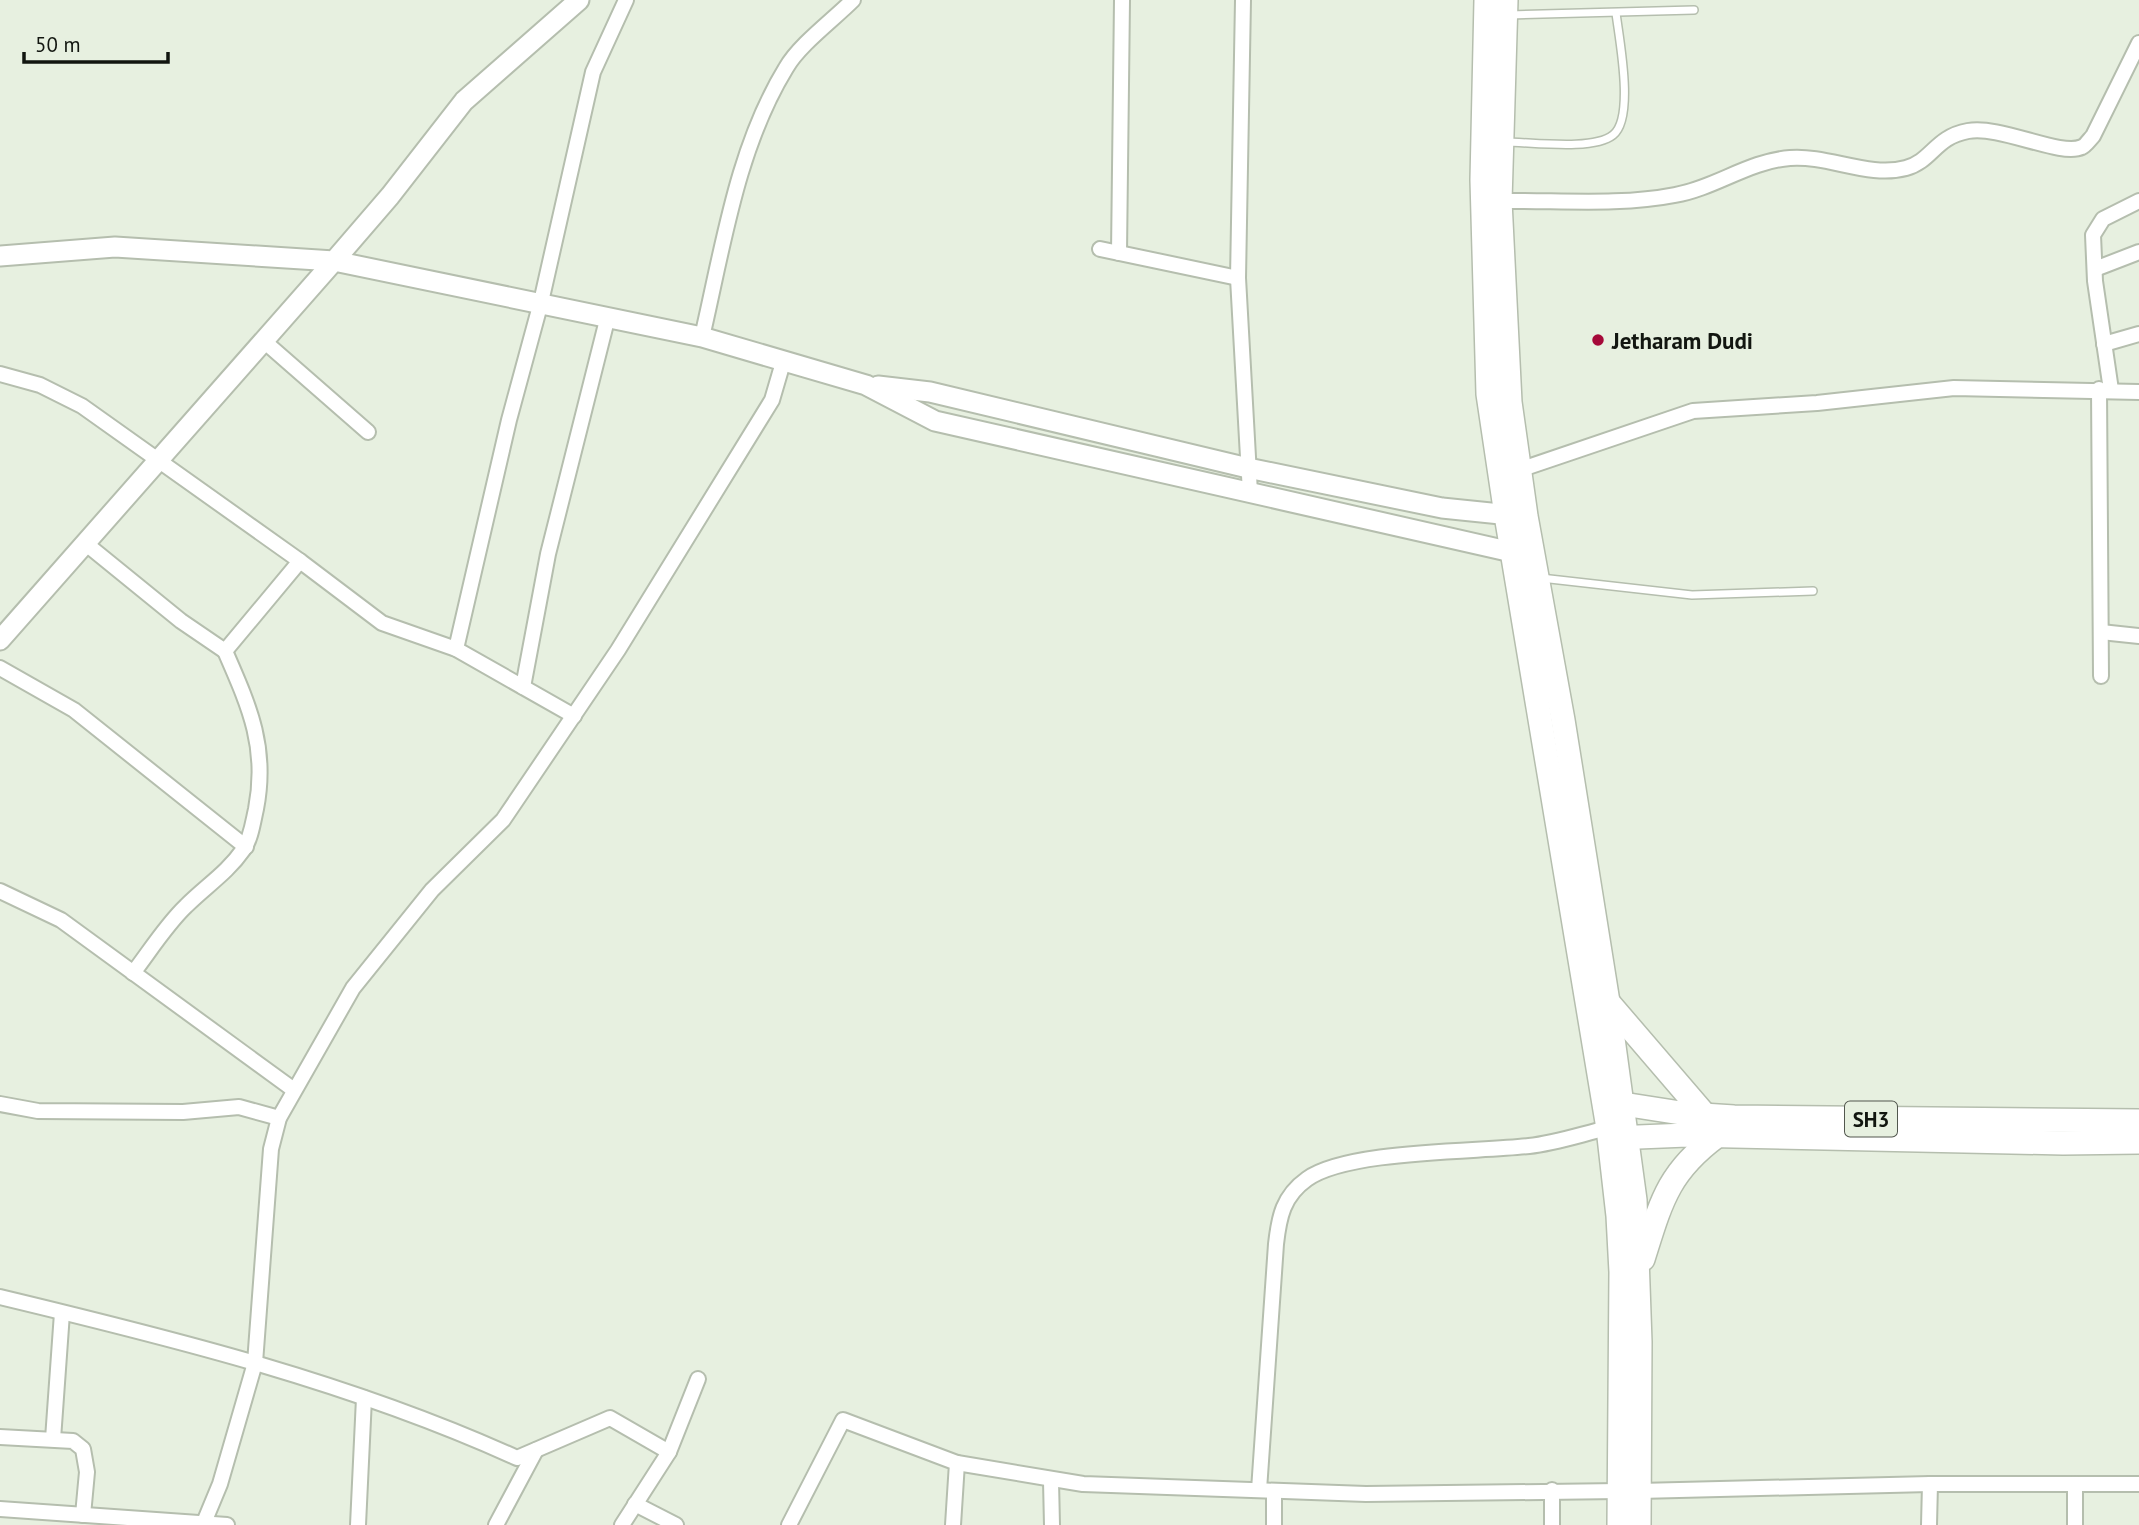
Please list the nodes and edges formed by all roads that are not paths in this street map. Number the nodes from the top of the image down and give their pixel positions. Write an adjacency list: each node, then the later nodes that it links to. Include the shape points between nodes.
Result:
1 (579, 0): 18 (street, via 464,101)
2 (626, 0): 21 (street, via 593,72)
3 (853, 0): 24 (street, via 787,66 757,128 734,200)
4 (1122, 0): 16 (street)
5 (1243, 0): 20 (street)
6 (1486, 0): 37 (main road, via 1482,180 1488,394)
7 (1506, 8): 9 (lane); 11 (main road)
8 (1694, 10): 9 (lane)
9 (1616, 13): 11 (lane, via 1625,113 1615,134 1580,144)
10 (2139, 43): 12 (street, via 2093,136 2082,147 2068,149 1999,131 1975,130 1953,133 1918,164 1904,169 1791,158 1703,188 1654,198)
11 (1501, 141): 12 (main road)
12 (1500, 201): 35 (main road, via 1510,402)
13 (2139, 201): 19 (street, via 2104,219 2093,235)
14 (1100, 249): 16 (street)
15 (2139, 252): 19 (street)
16 (1119, 253): 20 (street)
17 (0, 256): 18 (street, via 115,247)
18 (334, 261): 21 (street); 25 (street)
19 (2095, 269): 26 (street)
20 (1238, 278): 34 (street)
21 (541, 302): 22 (street); 45 (street)
22 (608, 316): 24 (street); 49 (street, via 548,554)
23 (2139, 334): 26 (street)
24 (702, 337): 27 (street)
25 (265, 342): 32 (street); 33 (street)
26 (2104, 344): 30 (street)
27 (784, 359): 29 (street); 50 (street, via 772,400)
28 (0, 374): 33 (street, via 40,385 82,406)
29 (866, 385): 34 (street, via 930,392); 36 (street, via 935,421)
30 (2105, 390): 31 (street); 35 (street, via 1954,388 1693,411); 42 (street)
31 (2139, 392)
32 (368, 432)
33 (157, 460): 38 (street); 39 (street)
34 (1248, 468): 36 (street); 37 (street, via 1442,508)
35 (1519, 470): 37 (main road)
36 (1250, 493): 40 (street)
37 (1516, 516): 40 (main road)
38 (85, 543): 44 (street); 46 (street, via 181,621)
39 (300, 561): 45 (street, via 383,623); 46 (street)
40 (1528, 563): 41 (lane, via 1692,595); 54 (main road); 56 (main road)
41 (1813, 591)
42 (2101, 632): 43 (street); 48 (street)
43 (2139, 636)
44 (0, 640)
45 (456, 649): 49 (street)
46 (225, 650): 51 (street, via 260,744 260,786)
47 (0, 668): 51 (street, via 74,710)
48 (2101, 676)
49 (523, 687): 50 (street)
50 (573, 716): 55 (street, via 503,820 432,890 353,988)
51 (246, 847): 53 (street, via 226,872 185,906)
52 (0, 891): 53 (street, via 61,920)
53 (133, 973): 55 (street)
54 (1608, 1002): 56 (main road); 58 (main road)
55 (294, 1090): 59 (street)
56 (1613, 1102): 58 (main road, SH3); 61 (main road)
57 (0, 1104): 59 (street, via 51,1111 183,1112 239,1107)
58 (1705, 1115): 60 (main road, SH3)
59 (279, 1118): 67 (street, via 271,1149)
60 (2139, 1121)
61 (1615, 1135): 62 (main road, SH3); 64 (main road, via 1635,1200); 80 (street, via 1382,1157 1309,1177 1289,1195 1279,1217 1276,1244); 81 (main road)
62 (1717, 1136): 63 (main road, SH3); 64 (main road, via 1680,1168 1666,1191)
63 (2139, 1142)
64 (1639, 1273): 81 (main road)
65 (0, 1297): 66 (street)
66 (62, 1313): 67 (street); 71 (street)
67 (255, 1363): 69 (street); 86 (street)
68 (698, 1379): 73 (street)
69 (364, 1398): 72 (street, via 517,1458); 88 (street)
70 (0, 1437): 71 (street)
71 (53, 1439): 84 (street, via 73,1441 83,1448 87,1472)
72 (536, 1450): 73 (street, via 610,1418); 89 (street)
73 (669, 1452): 82 (street)
74 (957, 1463): 75 (street); 92 (street, via 843,1420); 93 (street)
75 (1051, 1481): 80 (street); 94 (street)
76 (1930, 1484): 77 (street); 81 (street); 99 (street)
77 (2075, 1484): 78 (street); 100 (street)
78 (2139, 1484)
79 (1552, 1490): 80 (street); 81 (street); 96 (street)
80 (1266, 1491): 95 (street)
81 (1630, 1491): 97 (main road); 98 (main road)
82 (635, 1504): 90 (street); 91 (street)
83 (0, 1509): 85 (street)
84 (83, 1515): 85 (street); 86 (street)
85 (42, 1518)
86 (204, 1524): 87 (street)
87 (227, 1525)
88 (358, 1525)
89 (496, 1525)
90 (622, 1525)
91 (676, 1525)
92 (789, 1525)
93 (953, 1525)
94 (1052, 1525)
95 (1274, 1525)
96 (1552, 1525)
97 (1619, 1525)
98 (1640, 1525)
99 (1929, 1525)
100 (2075, 1525)

